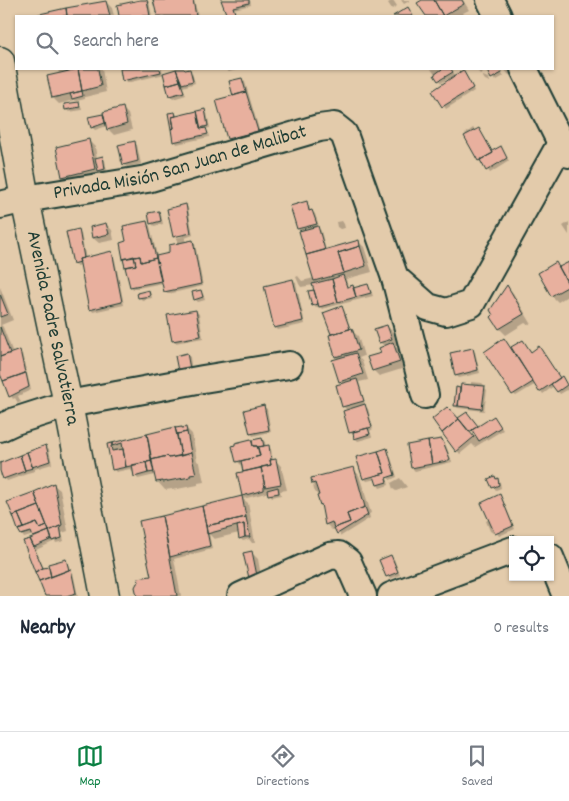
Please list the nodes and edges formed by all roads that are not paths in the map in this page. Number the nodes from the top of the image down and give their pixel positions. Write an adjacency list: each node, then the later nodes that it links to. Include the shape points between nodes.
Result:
1 (490, 0): 2 (street)
2 (498, 15)
3 (0, 61): 6 (main road, Avenida Padre Salvatierra)
4 (525, 70): 5 (street)
5 (565, 149): 7 (street, via 471,304 446,312 428,308)
6 (13, 202): 7 (street, Privada Misión San Juan de Malibat, via 146,179 334,126 344,134); 10 (main road, Avenida Padre Salvatierra)
7 (395, 278): 9 (street)
8 (289, 365): 10 (street)
9 (425, 395)
10 (68, 404): 11 (street); 14 (main road, Avenida Padre Salvatierra)
11 (0, 428)
12 (509, 551): 17 (street)
13 (554, 567): 18 (street)
14 (105, 596)
15 (241, 596): 16 (street, via 330,556 340,555 348,562)
16 (363, 596)
17 (390, 596)
18 (566, 596)

